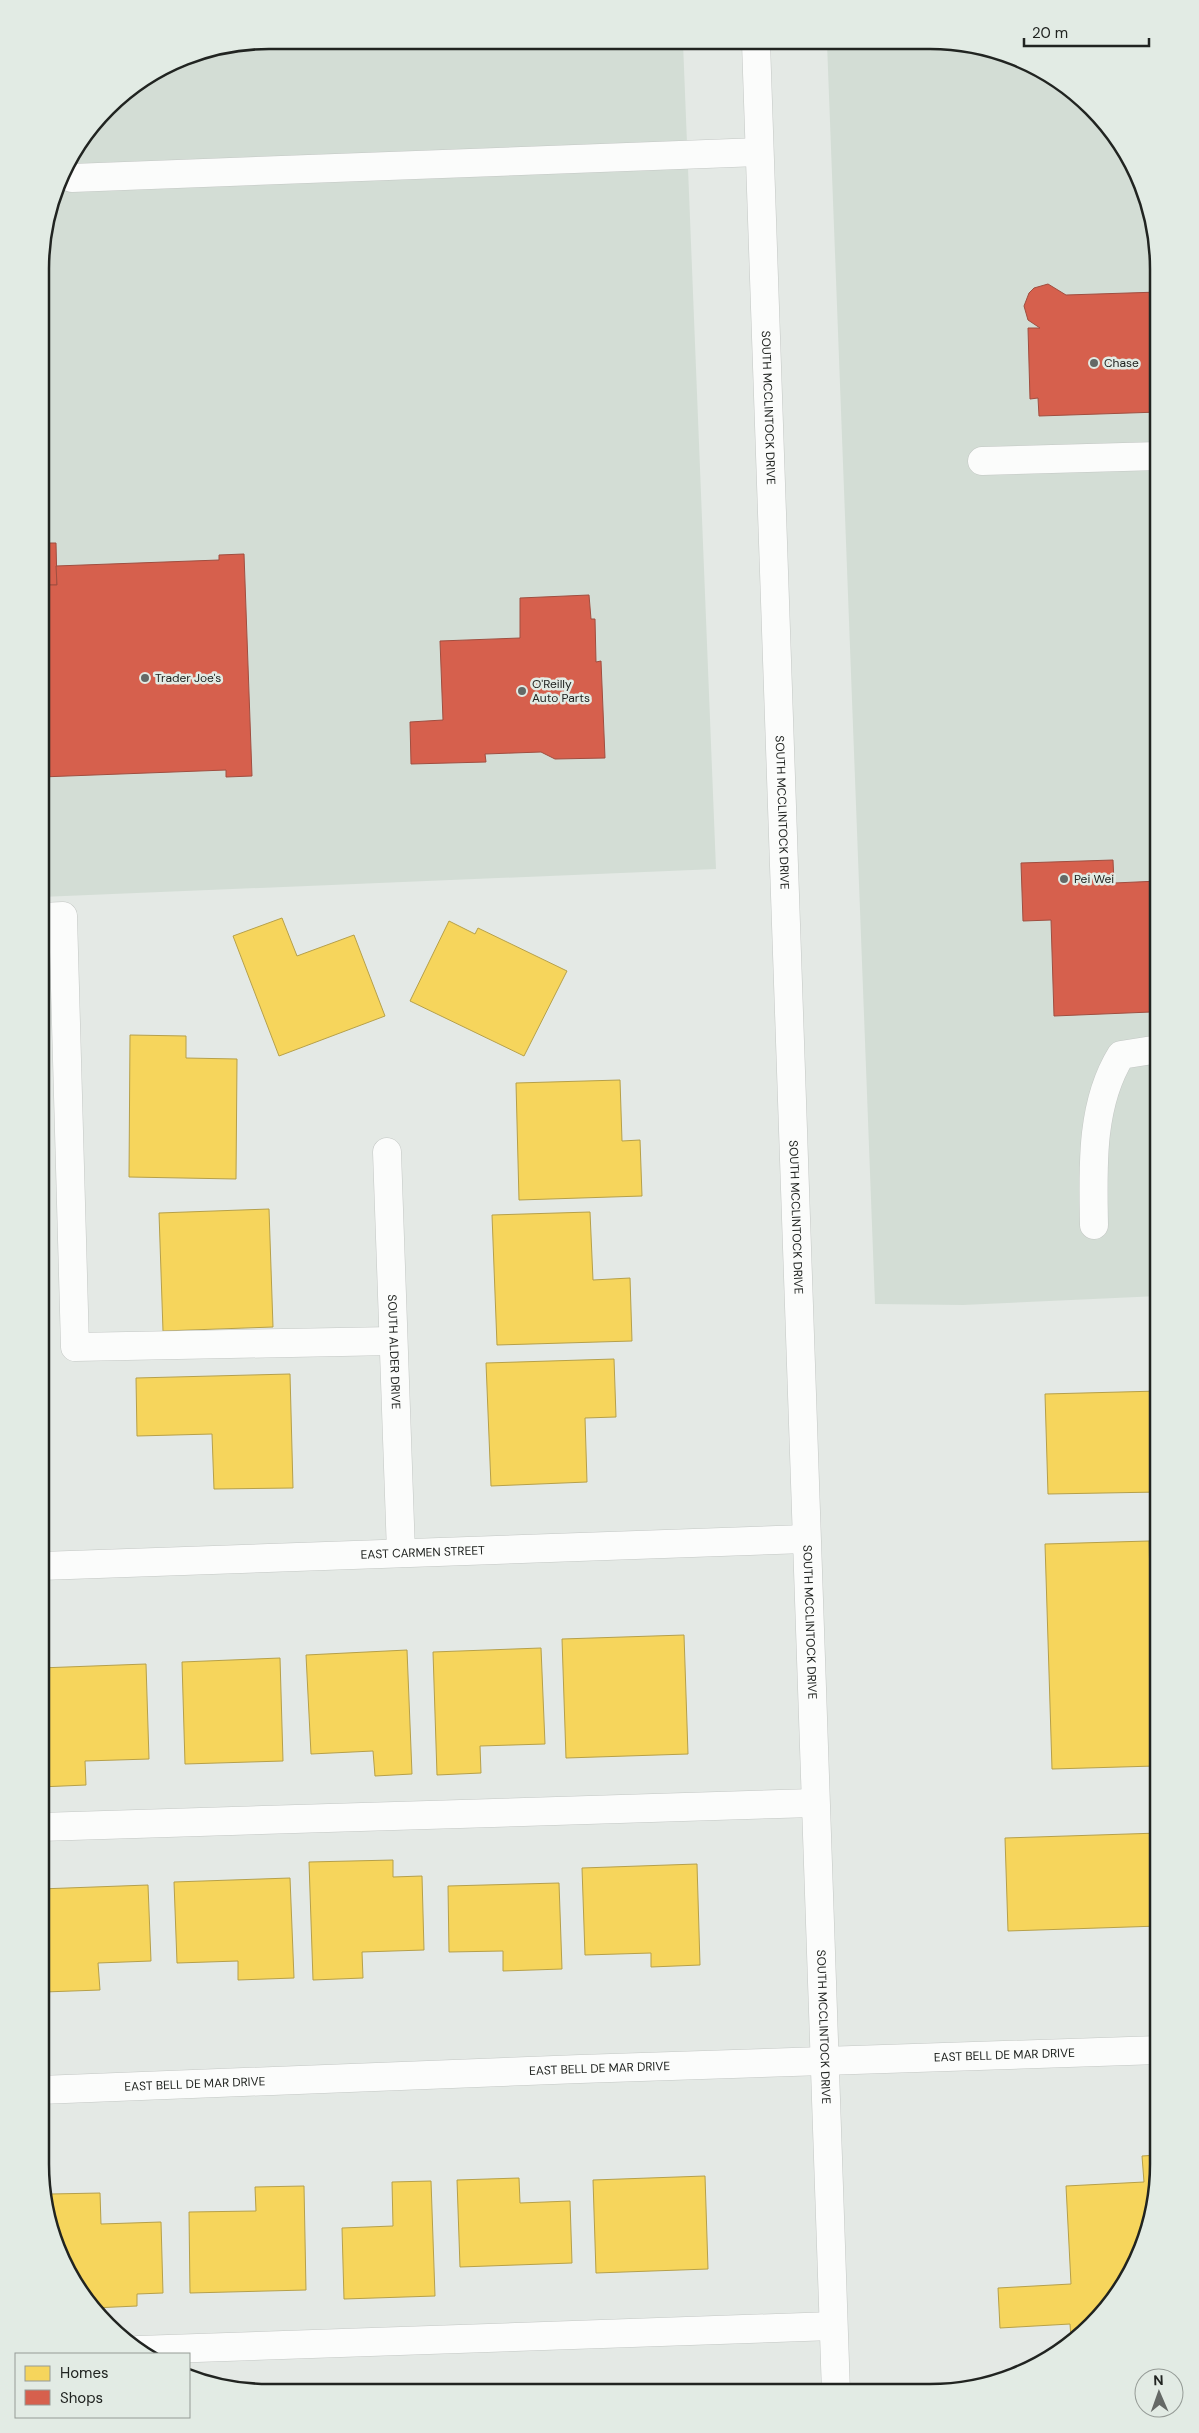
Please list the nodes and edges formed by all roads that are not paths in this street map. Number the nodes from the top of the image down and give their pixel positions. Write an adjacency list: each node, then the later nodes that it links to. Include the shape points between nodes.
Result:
1 (756, 49): 2 (main road, SOUTH MCCLINTOCK DRIVE)
2 (759, 152): 3 (main road); 11 (main road, SOUTH MCCLINTOCK DRIVE)
3 (72, 178)
4 (1150, 456): 5 (main road)
5 (982, 461)
6 (49, 917): 10 (main road, via 63,916 75,1347)
7 (1150, 1050): 9 (main road, via 1121,1055 1110,1072 1097,1119)
8 (387, 1152): 10 (main road, SOUTH ALDER DRIVE)
9 (1094, 1226)
10 (393, 1341): 12 (main road, SOUTH ALDER DRIVE)
11 (805, 1539): 12 (main road, EAST CARMEN STREET); 14 (main road, SOUTH MCCLINTOCK DRIVE)
12 (401, 1553): 13 (main road, EAST CARMEN STREET)
13 (49, 1566)
14 (814, 1802): 15 (main road); 17 (main road, SOUTH MCCLINTOCK DRIVE)
15 (49, 1828)
16 (1150, 2050): 17 (main road, EAST BELL DE MAR DRIVE)
17 (823, 2061): 18 (main road, EAST BELL DE MAR DRIVE); 19 (main road, SOUTH MCCLINTOCK DRIVE)
18 (49, 2090)
19 (833, 2326): 20 (main road); 21 (main road, SOUTH MCCLINTOCK DRIVE)
20 (151, 2350)
21 (836, 2384)

